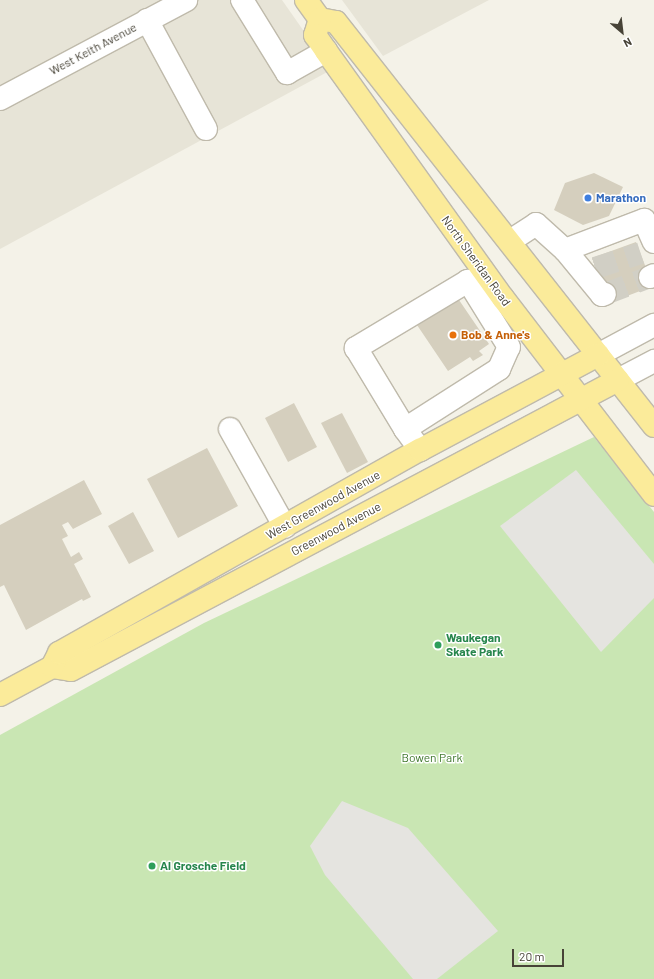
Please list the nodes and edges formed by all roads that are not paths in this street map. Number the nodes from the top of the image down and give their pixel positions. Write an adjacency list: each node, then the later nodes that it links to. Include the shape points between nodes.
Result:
1 (186, 0): 5 (street, West Keith Avenue)
2 (242, 0): 6 (street, via 287,73)
3 (306, 0): 4 (main road)
4 (320, 19): 6 (main road, North Sheridan Road, via 315,35); 9 (main road, via 336,22)
5 (147, 20): 7 (street, West Keith Avenue); 8 (street)
6 (326, 51): 13 (main road, North Sheridan Road)
7 (0, 99)
8 (206, 129)
9 (510, 241): 11 (street, via 536,224); 15 (main road)
10 (650, 248): 11 (street, via 644,220)
11 (565, 250): 12 (street, via 588,270 602,295)
12 (605, 294)
13 (495, 304): 17 (main road, North Sheridan Road); 19 (street, via 509,347 499,369); 24 (street, via 468,281 356,348)
14 (654, 325): 15 (street, West Greenwood Avenue)
15 (598, 355): 17 (main road, West Greenwood Avenue); 18 (main road)
16 (654, 361): 18 (street)
17 (560, 374): 20 (main road, North Sheridan Road); 21 (main road, West Greenwood Avenue)
18 (618, 380): 20 (main road, Greenwood Avenue); 22 (main road)
19 (469, 388): 21 (street); 24 (street)
20 (579, 400): 26 (main road, North Sheridan Road); 28 (main road, Greenwood Avenue, via 71,670)
21 (486, 414): 25 (main road, West Greenwood Avenue)
22 (654, 426)
23 (230, 429): 27 (street)
24 (406, 429): 25 (street)
25 (420, 450): 27 (main road, West Greenwood Avenue)
26 (654, 495)
27 (285, 527): 28 (main road, West Greenwood Avenue, via 59,653)
28 (52, 667): 29 (main road, West Greenwood Avenue)
29 (0, 695)

